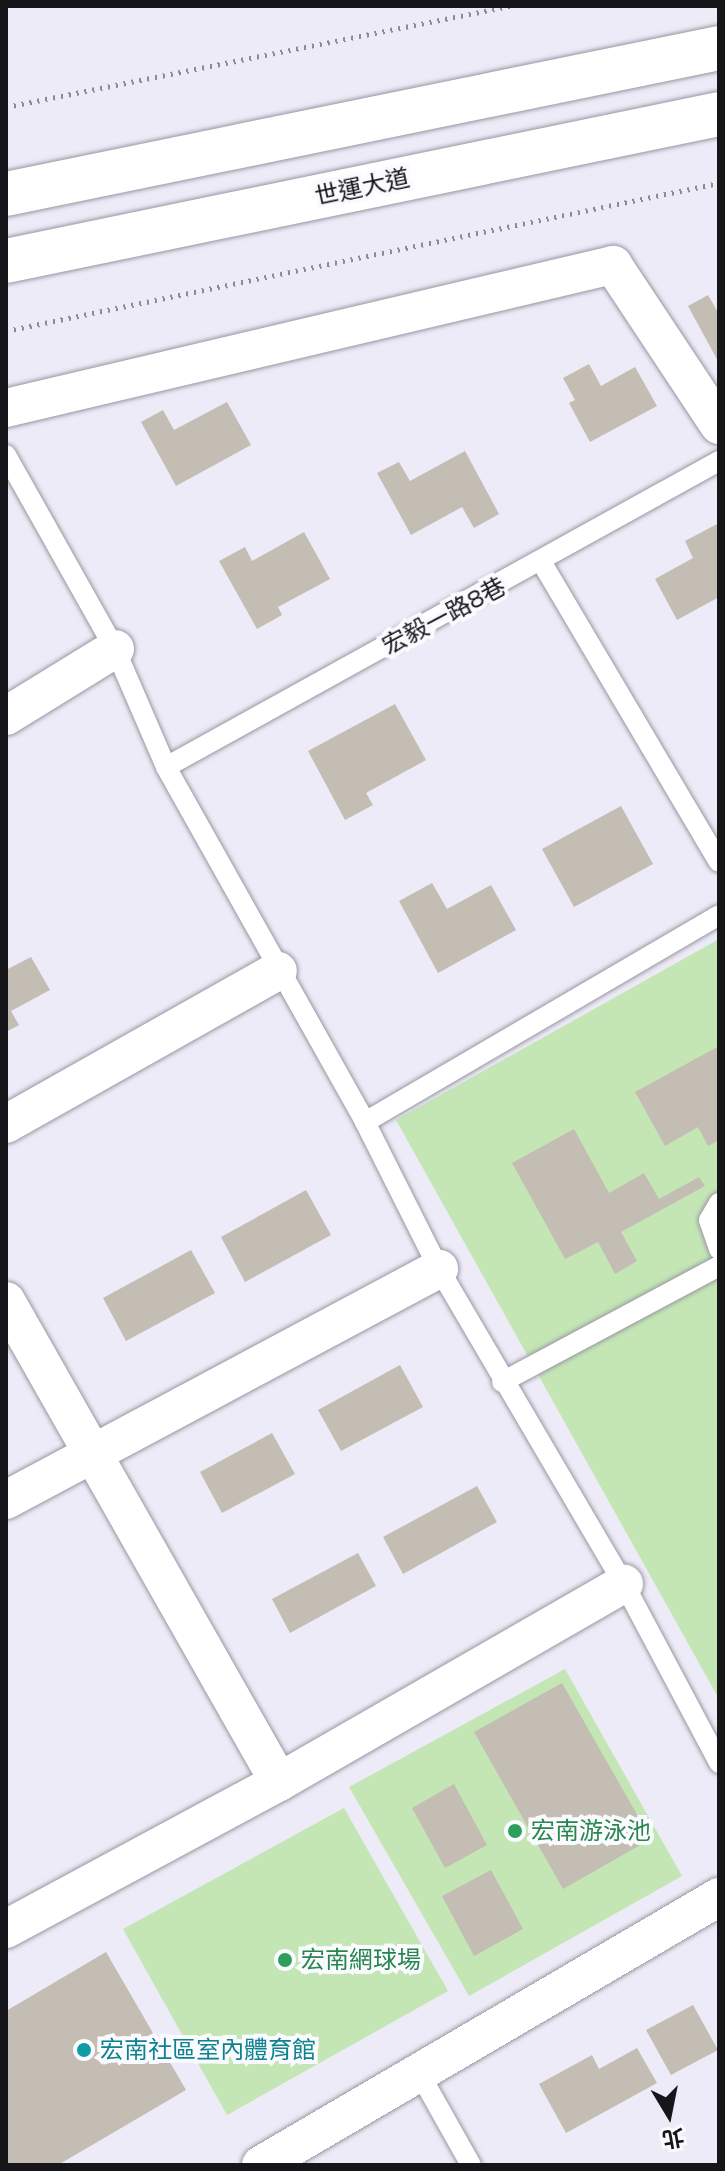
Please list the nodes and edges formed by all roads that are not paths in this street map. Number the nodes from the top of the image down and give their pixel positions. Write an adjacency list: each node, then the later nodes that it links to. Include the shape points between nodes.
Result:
1 (719, 48): 3 (street)
2 (719, 114): 4 (street, 世運大道)
3 (6, 194)
4 (6, 261)
5 (6, 408): 6 (street, via 613,265)
6 (719, 425)
7 (6, 455): 10 (lane)
8 (719, 461): 9 (lane, 宏毅一路8巷)
9 (542, 563): 12 (lane, 宏毅一路8巷); 13 (lane)
10 (115, 649): 11 (street); 12 (lane)
11 (6, 716)
12 (166, 767): 15 (lane)
13 (719, 862)
14 (719, 915): 16 (lane)
15 (278, 971): 16 (lane); 17 (street)
16 (365, 1122): 21 (lane)
17 (6, 1124)
18 (719, 1203): 19 (lane, via 709,1220)
19 (719, 1249)
20 (719, 1266): 23 (lane)
21 (439, 1269): 23 (lane); 24 (street)
22 (6, 1301): 24 (street)
23 (502, 1382): 26 (lane)
24 (93, 1453): 25 (street); 28 (street)
25 (6, 1500)
26 (624, 1584): 27 (lane); 28 (street)
27 (719, 1763)
28 (279, 1782): 30 (street)
29 (719, 1897): 31 (street)
30 (6, 1929)
31 (421, 2076): 32 (street); 33 (lane)
32 (261, 2165)
33 (471, 2165)

